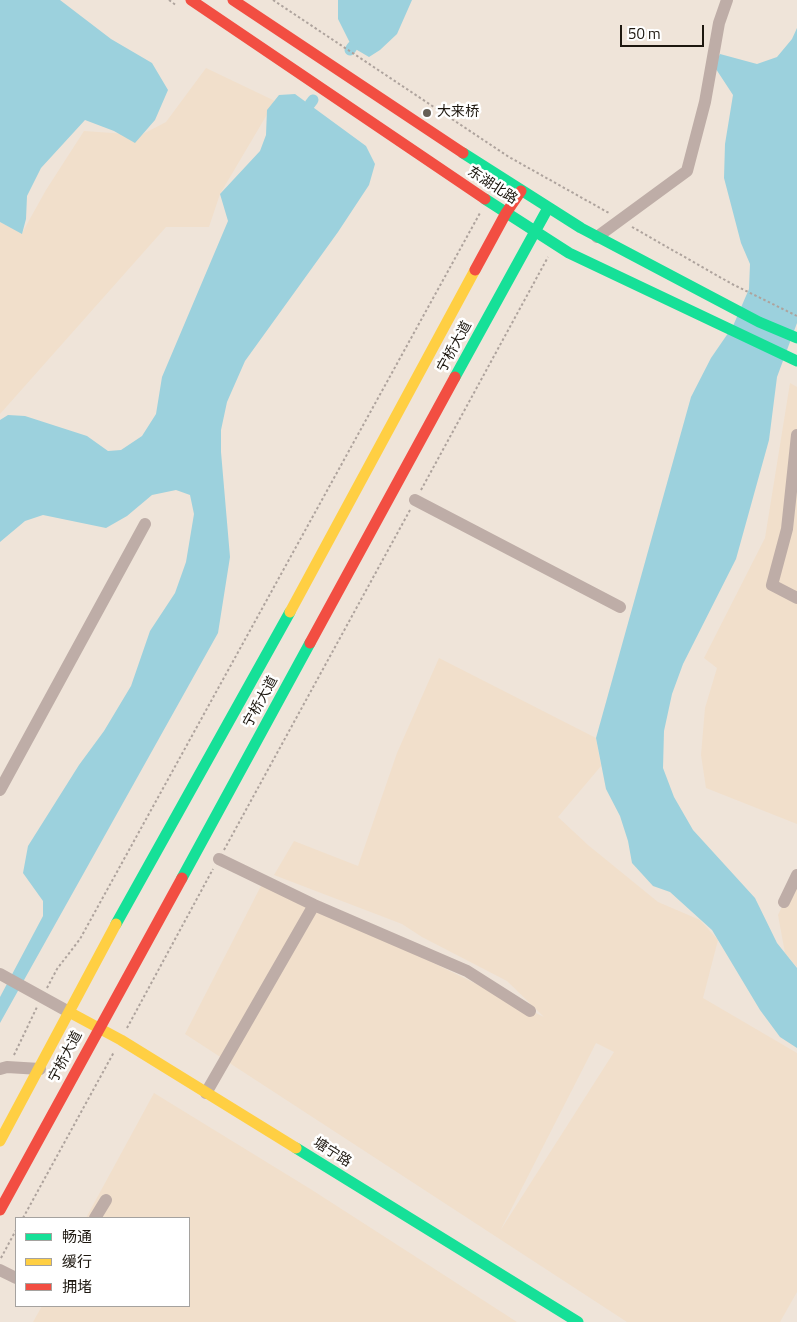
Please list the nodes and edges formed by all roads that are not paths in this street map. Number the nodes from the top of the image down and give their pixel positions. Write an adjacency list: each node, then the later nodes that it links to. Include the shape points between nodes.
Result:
1 (191, 0): 6 (main road, 东湖北路)
2 (232, 0): 4 (main road, 东湖北路)
3 (727, 0): 8 (street, via 719,23 705,102 687,171)
4 (521, 191): 5 (main road, 东湖北路); 6 (main road, 宁桥大道)
5 (548, 208): 7 (main road, 宁桥大道); 8 (main road, 东湖北路)
6 (506, 213): 7 (main road, 东湖北路); 23 (main road, 宁桥大道)
7 (535, 231): 10 (main road, 东湖北路, via 570,253); 24 (main road, 宁桥大道)
8 (597, 236): 9 (main road, 东湖北路)
9 (797, 338)
10 (797, 361)
11 (797, 435): 14 (street, via 787,528 772,585)
12 (415, 500): 15 (street)
13 (145, 524): 16 (street)
14 (797, 598)
15 (620, 607)
16 (0, 790)
17 (219, 859): 20 (street)
18 (797, 875): 19 (street)
19 (784, 902)
20 (314, 905): 22 (street, via 467,971); 27 (street)
21 (0, 974): 23 (street)
22 (530, 1011)
23 (69, 1012): 24 (main road, 塘宁路); 26 (main road, 宁桥大道)
24 (99, 1028): 27 (main road, 塘宁路); 30 (main road, 宁桥大道)
25 (4, 1068): 26 (street)
26 (40, 1068): 28 (main road, 宁桥大道)
27 (206, 1093): 34 (main road, 塘宁路)
28 (0, 1141)
29 (106, 1200): 31 (street)
30 (0, 1210)
31 (96, 1217)
32 (0, 1270): 33 (street)
33 (15, 1278)
34 (578, 1322)

